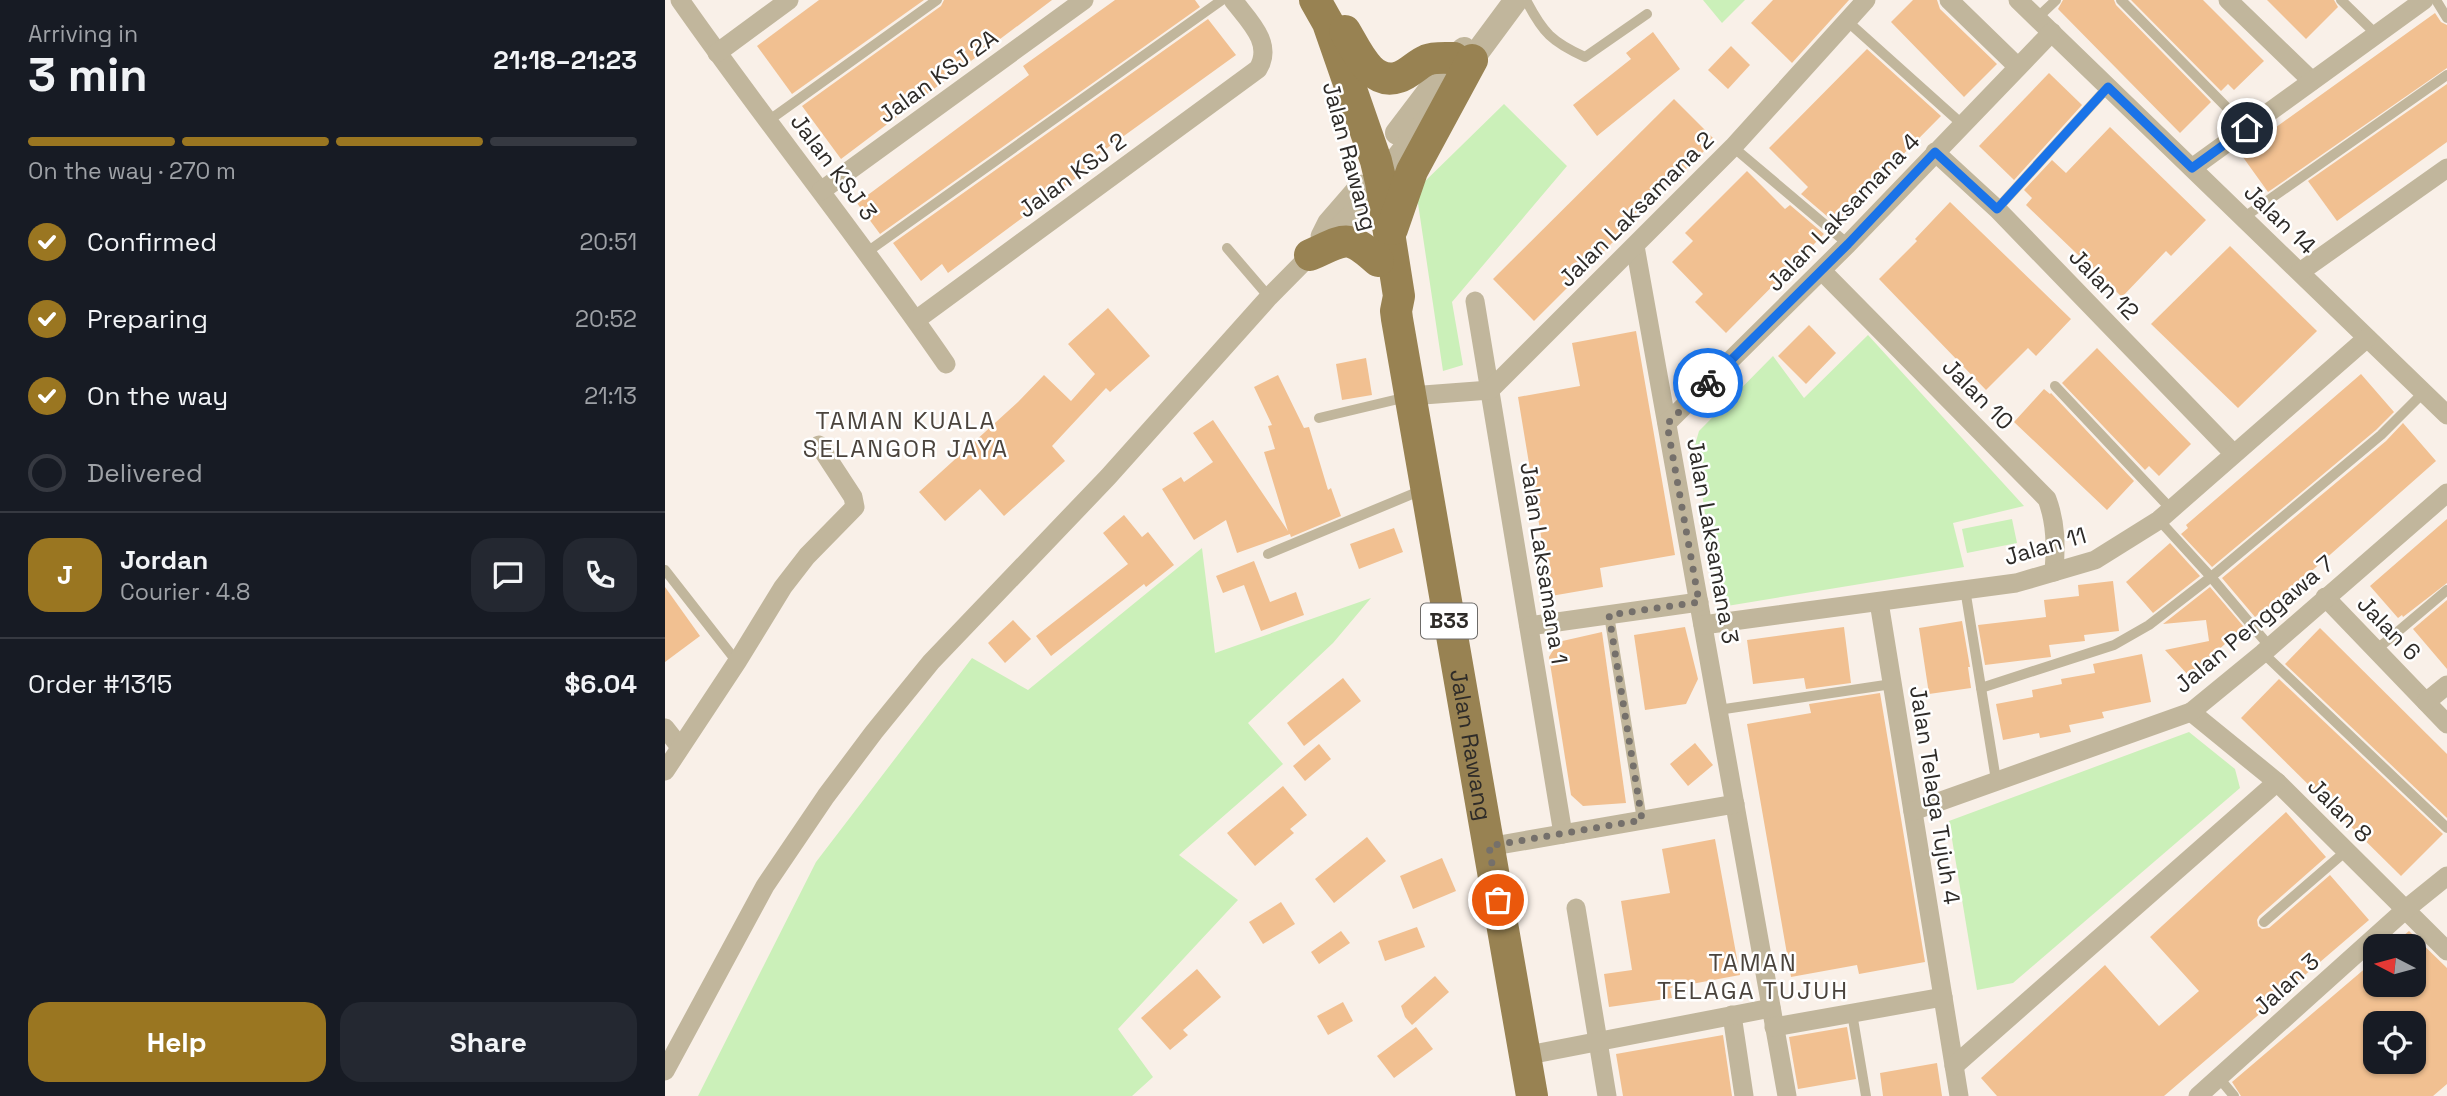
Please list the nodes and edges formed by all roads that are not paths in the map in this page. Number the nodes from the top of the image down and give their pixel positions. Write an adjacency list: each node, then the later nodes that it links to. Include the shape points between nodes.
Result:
1 (680, 0): 26 (street, Jalan KSJ 3)
2 (789, 0): 26 (street)
3 (937, 0): 32 (lane)
4 (1084, 0): 40 (street, Jalan KSJ 2A)
5 (1222, 0): 47 (lane)
6 (1233, 0): 53 (street, Jalan KSJ 2, via 1263,44 1258,69)
7 (1306, 0): 39 (main road, Jalan Rawang / B33, via 1343,117)
8 (1315, 0): 39 (main road, Jalan Rawang / B33, via 1328,23)
9 (1326, 0): 27 (main road, via 1363,61 1380,77 1400,77 1428,59)
10 (1516, 0): 27 (street)
11 (1527, 0): 21 (lane, via 1538,23 1557,44 1585,57)
12 (1866, 0): 23 (street, Jalan Laksamana 2)
13 (1949, 0): 28 (street)
14 (2018, 0): 24 (street, Jalan 14)
15 (2056, 0): 24 (lane)
16 (2121, 0): 34 (lane)
17 (2228, 0): 30 (street)
18 (2341, 0): 25 (lane)
19 (2424, 0): 25 (street)
20 (2436, 0): 22 (lane)
21 (1647, 14)
22 (2447, 18)
23 (1847, 21): 33 (lane); 35 (street, Jalan Laksamana 2)
24 (2045, 25): 28 (street, Jalan Laksamana 4); 31 (street, Jalan 14)
25 (2376, 34): 30 (street)
26 (717, 53): 32 (street, Jalan KSJ 3)
27 (1463, 59): 39 (street); 46 (main road, via 1412,171)
28 (2018, 67): 33 (street, Jalan Laksamana 4)
29 (2447, 75): 42 (lane)
30 (2312, 81): 34 (street)
31 (2108, 87): 37 (street, Jalan 14); 41 (lane)
32 (768, 121): 40 (street, Jalan KSJ 3)
33 (1963, 125): 36 (street, Jalan Laksamana 4)
34 (2247, 128): 37 (street)
35 (1733, 147): 43 (lane); 44 (street, Jalan Laksamana 2)
36 (1935, 152): 41 (street, Jalan 12); 43 (street, Jalan Laksamana 4)
37 (2192, 168): 42 (street, Jalan 14)
38 (2447, 168): 50 (street)
39 (1370, 183): 46 (main road, Jalan Rawang / B33); 48 (street)
40 (821, 191): 47 (street, Jalan KSJ 3)
41 (1997, 209): 64 (street, Jalan 12)
42 (2243, 218): 50 (street, Jalan 14)
43 (1848, 244): 49 (street, Jalan Laksamana 4)
44 (1635, 246): 57 (street, Jalan Laksamana 2); 62 (street, Jalan Laksamana 3)
45 (1227, 248): 51 (lane)
46 (1384, 248): 48 (main road, via 1342,241); 59 (main road, Jalan Rawang / B33, via 1399,296 1396,311)
47 (867, 252): 53 (street, Jalan KSJ 3)
48 (1310, 255): 51 (street)
49 (1822, 271): 62 (street, Jalan Laksamana 4); 70 (street, Jalan 10, via 2047,499 2055,531)
50 (2300, 272): 54 (street, Jalan 14)
51 (1269, 297): 114 (street, via 1108,478 931,662 874,732 765,886)
52 (1475, 301): 57 (street, Jalan Laksamana 1)
53 (916, 320): 55 (street, Jalan KSJ 3)
54 (2367, 338): 58 (street, Jalan 14); 64 (street, Jalan 11)
55 (946, 364)
56 (2055, 386): 67 (lane)
57 (1490, 390): 59 (street); 79 (street, Jalan Laksamana 1)
58 (2424, 393): 60 (street, Jalan 14); 71 (lane, via 2381,435)
59 (1410, 396): 61 (lane); 65 (main road, Jalan Rawang / B33)
60 (2447, 415)
61 (1319, 418)
62 (1667, 424): 75 (street, Jalan Laksamana 3)
63 (819, 445): 82 (street, via 855,507 783,587)
64 (2234, 454): 67 (street, Jalan 11)
65 (1426, 488): 68 (lane); 100 (main road, Jalan Rawang / B33)
66 (2447, 493): 74 (street, Jalan Penggawa 7)
67 (2164, 514): 70 (street, Jalan 11, via 2095,560); 71 (lane)
68 (1268, 554)
69 (665, 570): 82 (lane)
70 (2053, 572): 72 (street, Jalan 11, via 2016,583)
71 (2211, 577): 80 (lane); 85 (lane, via 2149,625 2114,645)
72 (1965, 589): 76 (street, Jalan 11); 85 (lane)
73 (2447, 590): 81 (lane)
74 (2325, 597): 80 (street, Jalan Penggawa 7); 81 (street, Jalan 6)
75 (1699, 602): 77 (street); 78 (street, Jalan Laksamana 3)
76 (1879, 602): 78 (street, Jalan 11); 83 (street, Jalan Telaga Tujuh 4)
77 (1609, 615): 79 (street); 97 (lane)
78 (1703, 625): 87 (street, Jalan Laksamana 3)
79 (1529, 626): 99 (street, Jalan Laksamana 1)
80 (2266, 650): 88 (street, Jalan Penggawa 7); 98 (lane)
81 (2377, 650): 86 (street, Jalan 6)
82 (737, 662): 91 (street)
83 (1892, 684): 87 (lane); 96 (street, Jalan Telaga Tujuh 4)
84 (2447, 685): 86 (street)
85 (1981, 688): 93 (lane)
86 (2426, 702): 89 (street, Jalan 6)
87 (1718, 710): 95 (street, Jalan Laksamana 3)
88 (2191, 712): 93 (street, Jalan Penggawa 7); 94 (street, Jalan 8)
89 (2447, 724)
90 (665, 728): 91 (street)
91 (680, 747): 92 (street)
92 (665, 771)
93 (1996, 780): 96 (street, Jalan Penggawa 7)
94 (2277, 782): 101 (street, Jalan 8); 113 (street)
95 (1735, 804): 97 (street); 110 (street, Jalan Laksamana 3)
96 (1913, 811): 107 (street, Jalan Telaga Tujuh 4)
97 (1642, 820): 99 (street)
98 (2447, 828)
99 (1563, 834): 100 (street)
100 (1489, 846): 112 (main road, Jalan Rawang / B33)
101 (2346, 851): 104 (street, Jalan 8); 105 (lane)
102 (2447, 876): 104 (street, Jalan 3)
103 (1576, 908): 111 (street)
104 (2406, 909): 106 (street, Jalan 8); 115 (street, Jalan 3)
105 (2264, 922)
106 (2447, 951)
107 (1943, 997): 108 (street); 113 (street, Jalan Telaga Tujuh 4)
108 (1852, 1013): 110 (street); 120 (lane)
109 (1732, 1015): 110 (street); 111 (street); 118 (street)
110 (1773, 1017): 119 (street, Jalan Laksamana 3)
111 (1598, 1041): 112 (street); 117 (street)
112 (1524, 1056): 116 (main road, Jalan Rawang / B33)
113 (1954, 1066): 121 (street, Jalan Telaga Tujuh 4)
114 (665, 1071)
115 (2219, 1078): 122 (street, Jalan 3); 123 (lane)
116 (1532, 1096)
117 (1607, 1096)
118 (1744, 1096)
119 (1787, 1096)
120 (1866, 1096)
121 (1959, 1096)
122 (2198, 1096)
123 (2234, 1096)

